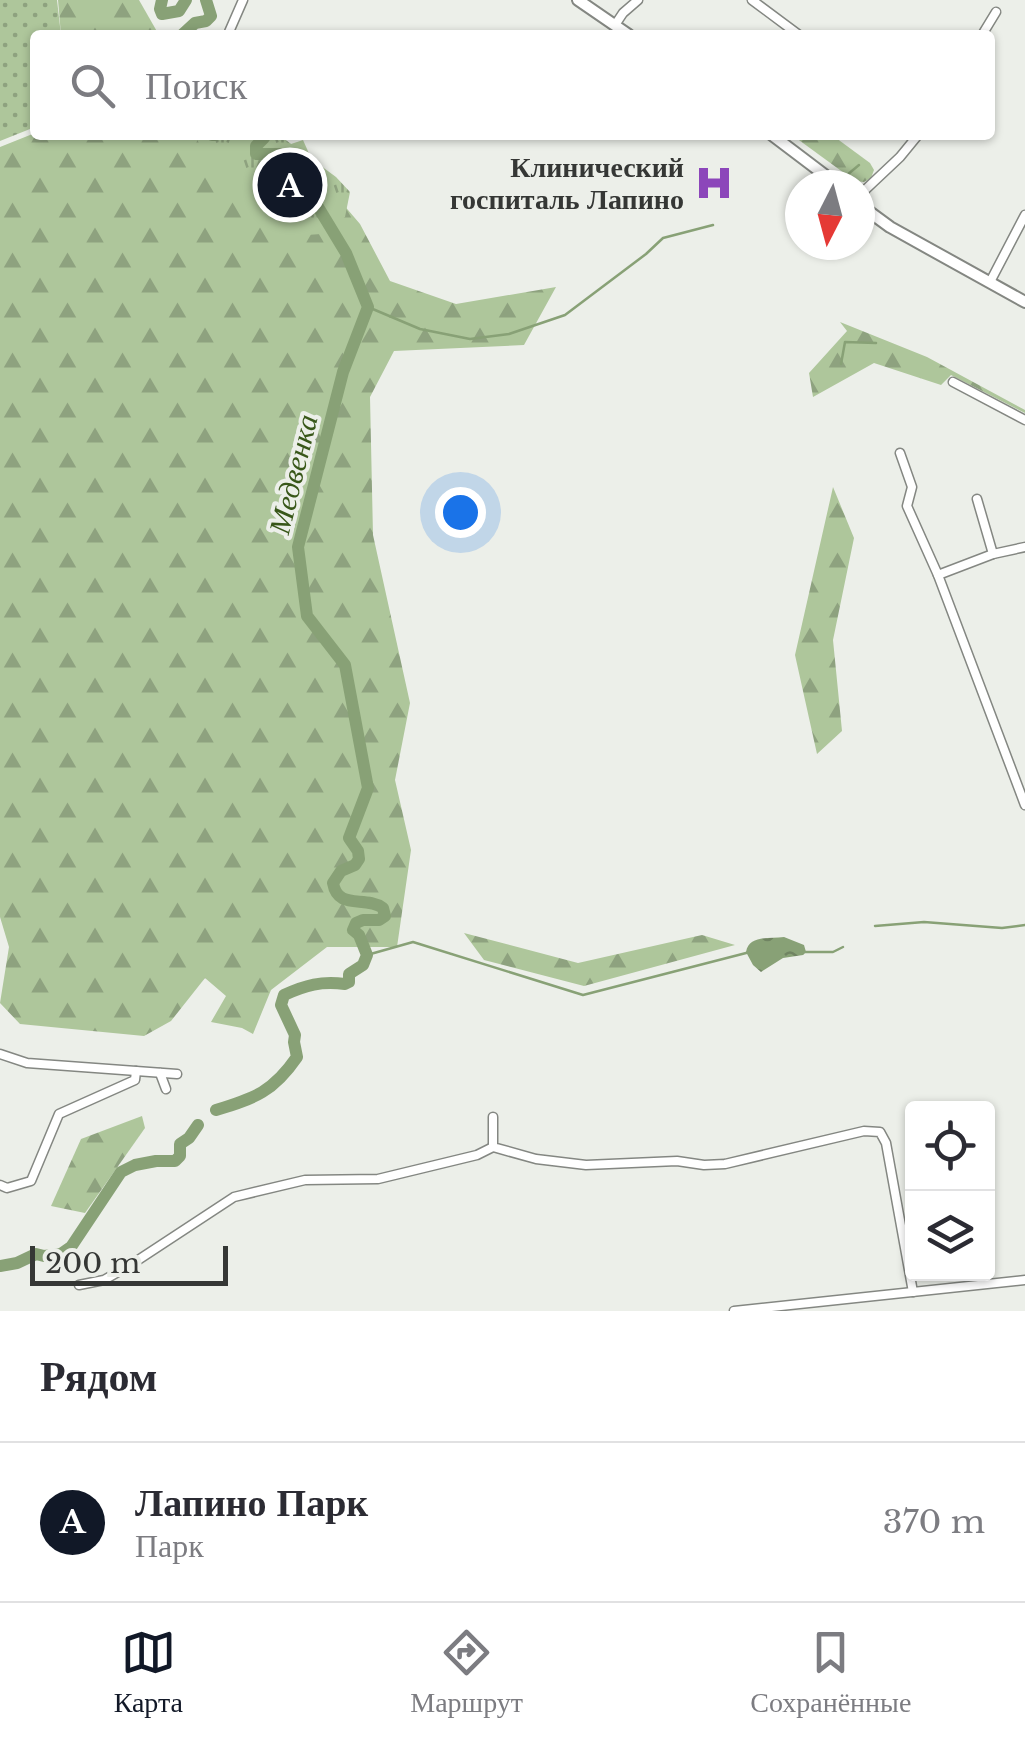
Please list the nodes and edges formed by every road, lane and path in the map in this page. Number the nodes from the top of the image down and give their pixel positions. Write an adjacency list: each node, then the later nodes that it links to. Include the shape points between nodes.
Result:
1 (243, 0): 7 (street)
2 (578, 0): 6 (main road)
3 (638, 0): 6 (street)
4 (752, 0): 9 (street)
5 (996, 12): 10 (street)
6 (615, 25): 8 (main road)
7 (230, 30)
8 (622, 30)
9 (792, 30)
10 (985, 30)
11 (779, 140): 13 (main road)
12 (914, 140): 14 (street)
13 (818, 170)
14 (875, 178)
15 (1025, 216): 17 (street)
16 (875, 217): 17 (main road)
17 (990, 282): 18 (main road)
18 (1025, 302)
19 (952, 382): 20 (street)
20 (1025, 420)
21 (900, 453): 25 (street, via 912,486 907,506)
22 (977, 499): 24 (street)
23 (1025, 548): 24 (street)
24 (993, 554): 25 (street)
25 (938, 575): 26 (street)
26 (1025, 805)
27 (0, 1054): 28 (street, via 27,1063)
28 (136, 1071): 29 (street); 34 (street, via 135,1080 58,1114 32,1181)
29 (160, 1073): 30 (street); 31 (street)
30 (178, 1074)
31 (166, 1089)
32 (493, 1117): 33 (street)
33 (493, 1147): 36 (street, via 378,1179 305,1180 234,1197 104,1280); 37 (street, via 567,1164 716,1165 880,1132)
34 (0, 1185)
35 (1025, 1280): 37 (street)
36 (78, 1285)
37 (913, 1292): 38 (street)
38 (734, 1311)

